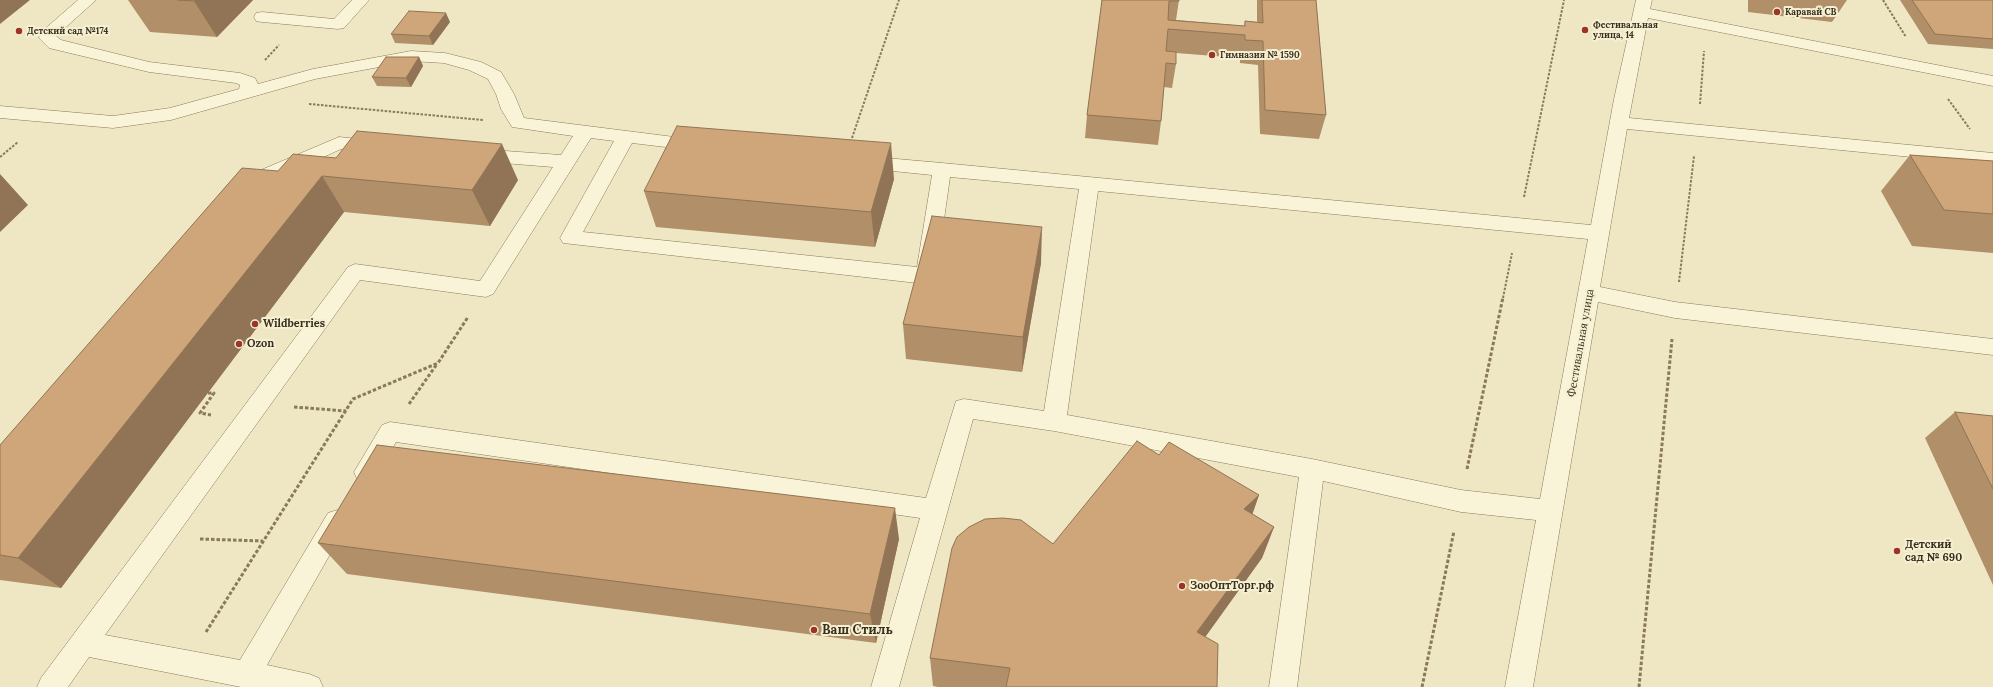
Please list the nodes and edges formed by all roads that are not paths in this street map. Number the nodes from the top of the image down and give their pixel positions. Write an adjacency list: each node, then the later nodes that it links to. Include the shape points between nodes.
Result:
1 (88, 0): 6 (street, via 48,33 47,38 55,44 148,67 240,78 248,82)
2 (360, 0): 4 (street, via 338,24)
3 (1643, 6): 5 (street, via 1707,26); 8 (street, Фестивальная улица)
4 (262, 17)
5 (1993, 81)
6 (248, 92): 7 (street, via 171,114 113,122); 9 (street, via 313,74 411,56 445,58 475,66 495,76 518,123)
7 (0, 113)
8 (1620, 123): 14 (street); 20 (street, Фестивальная улица)
9 (585, 132): 10 (street); 16 (street)
10 (625, 138): 11 (street); 17 (street, via 570,238 926,276)
11 (719, 147)
12 (394, 148): 19 (street, via 339,143)
13 (457, 153): 16 (street)
14 (1993, 159)
15 (845, 160): 17 (street)
16 (567, 162): 27 (street, via 486,289 355,272)
17 (942, 169): 18 (street)
18 (1089, 184): 20 (street); 23 (street)
19 (233, 190)
20 (1600, 233): 21 (street, Фестивальная улица)
21 (1590, 293): 22 (street, via 1675,310); 26 (street, Фестивальная улица)
22 (1993, 347)
23 (1054, 422): 24 (street); 25 (street, via 964,408)
24 (1312, 468): 26 (street, via 1460,501); 32 (street)
25 (936, 510): 28 (street, via 390,432); 31 (street)
26 (1550, 511): 33 (street, Фестивальная улица)
27 (83, 643): 28 (street); 29 (street)
28 (246, 675): 30 (street)
29 (51, 687)
30 (309, 687)
31 (885, 687)
32 (1283, 687)
33 (1519, 687)

